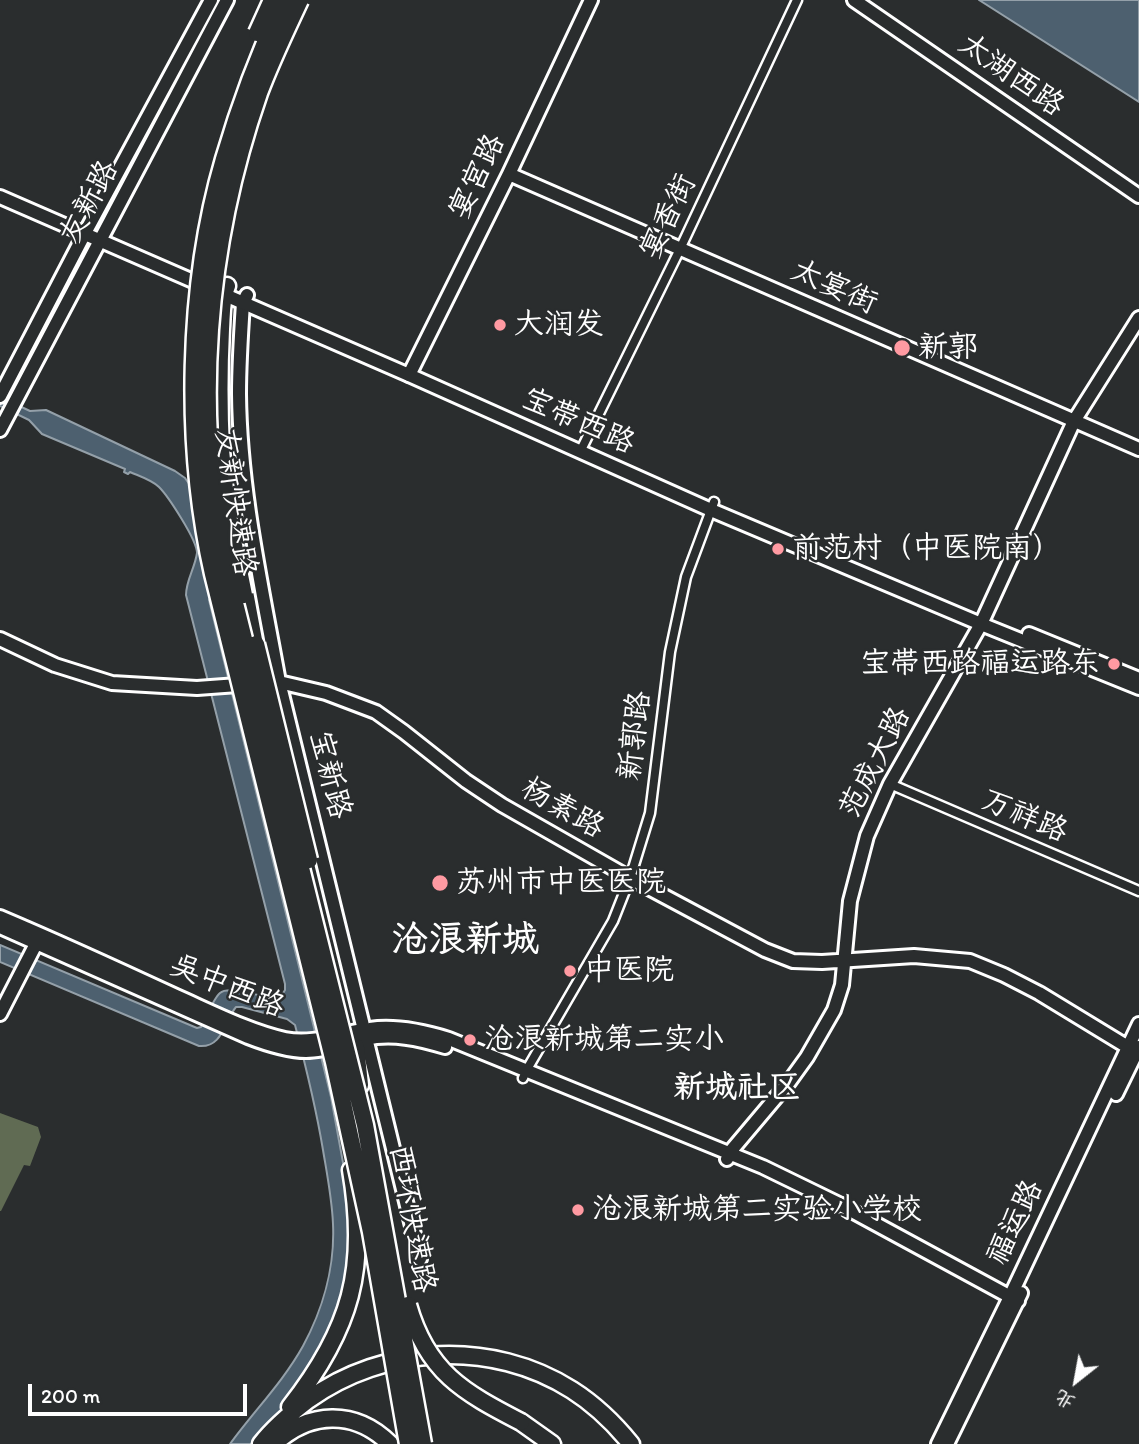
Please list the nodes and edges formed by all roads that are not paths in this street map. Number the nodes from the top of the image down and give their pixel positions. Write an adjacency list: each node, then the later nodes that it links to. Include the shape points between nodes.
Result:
1 (211, 0): 16 (main road, 友新路)
2 (227, 0): 17 (main road, 友新路)
3 (272, 0): 15 (highway, bridge, via 224,130)
4 (285, 0): 15 (highway, 友新快速路, bridge, via 236,120)
5 (300, 0): 41 (highway, 友新快速路, bridge, via 260,90 225,213 213,298 208,425 217,523)
6 (591, 0): 10 (main road, 宴宫路)
7 (797, 0): 18 (street, 宴香街)
8 (853, 0): 13 (main road, 太湖西路)
9 (868, 0): 11 (main road, 太湖西路)
10 (509, 174): 18 (main road, 太宴街); 22 (main road, 宴宫路)
11 (1139, 186)
12 (0, 188): 16 (main road, 宝带西路)
13 (1139, 196)
14 (0, 197): 16 (main road, 宝带西路)
15 (212, 210): 41 (highway, 友新快速路, bridge, via 195,355 194,423 202,514 213,574)
16 (87, 230): 17 (main road, 宝带西路); 23 (main road, 友新路)
17 (102, 236): 19 (main road, 宝带西路); 25 (main road, 友新路)
18 (680, 249): 24 (main road, 太宴街); 26 (street, 宴香街)
19 (225, 290): 20 (main road, 宝带西路); 44 (highway, bridge, via 219,382 221,450 238,571)
20 (245, 299): 22 (main road, 宝带西路); 32 (main road, 宝新路, via 239,394 243,457)
21 (1139, 318): 24 (main road, 范成大路)
22 (411, 372): 26 (main road, 宝带西路)
23 (1, 394)
24 (1074, 421): 27 (main road, 太宴街); 29 (main road, 范成大路)
25 (0, 430)
26 (581, 448): 28 (main road, 宝带西路)
27 (1139, 449)
28 (713, 506): 29 (main road, 宝带西路); 35 (street, 新郭路, via 683,590 670,652 650,813)
29 (982, 620): 31 (main road, 宝带西路); 33 (main road, 宝带西路); 34 (main road, 范成大路)
30 (0, 639): 32 (main road, 杨素路, via 55,665 112,683 197,688)
31 (1139, 678)
32 (279, 682): 35 (main road, 杨素路, via 376,712 485,794); 44 (main road, 宝新路)
33 (1139, 688)
34 (890, 784): 36 (street, 万祥路); 40 (main road, 范成大路, via 867,836 850,901)
35 (630, 878): 40 (main road, 杨素路, via 793,961); 47 (street, 新郭路, via 613,921)
36 (1139, 891)
37 (0, 917): 39 (main road, 吴中西路)
38 (0, 928): 39 (main road, 吴中西路)
39 (38, 939): 42 (main road); 44 (main road, 吴中西路, via 232,1025 295,1045)
40 (846, 960): 45 (main road, 杨素路, via 914,956 970,961 1039,993); 49 (main road, 范成大路, via 834,1010 807,1057)
41 (328, 1010): 46 (highway, 西环快速路, bridge); 48 (highway, 西环快速路, bridge)
42 (0, 1014)
43 (1139, 1024): 45 (main road, 福运路)
44 (361, 1039): 47 (main road, 吴中西路, via 427,1042); 48 (highway, bridge); 51 (main road, 宝新路); 52 (highway)
45 (1135, 1049): 53 (main road, 福运路)
46 (334, 1062): 54 (highway, bridge, via 357,1213 354,1279 329,1350); 56 (highway, 西环快速路, bridge, via 371,1232)
47 (524, 1075): 49 (main road, 吴中西路)
48 (365, 1125): 50 (highway, 西环快速路, bridge)
49 (728, 1156): 53 (main road, 吴中西路, via 818,1193)
50 (385, 1229): 52 (highway, bridge); 57 (highway, 西环快速路, bridge)
51 (419, 1259)
52 (400, 1275): 58 (highway, bridge, via 413,1323 432,1358 460,1387)
53 (1012, 1303): 60 (main road, 福运路); 61 (main road, 福运路)
54 (267, 1442): 55 (highway, via 313,1420 332,1418 364,1425); 59 (highway, bridge, via 311,1398 356,1372 443,1355 504,1361 538,1372 588,1401)
55 (390, 1444)
56 (408, 1444)
57 (423, 1444)
58 (553, 1444)
59 (631, 1444)
60 (938, 1444)
61 (947, 1444)

